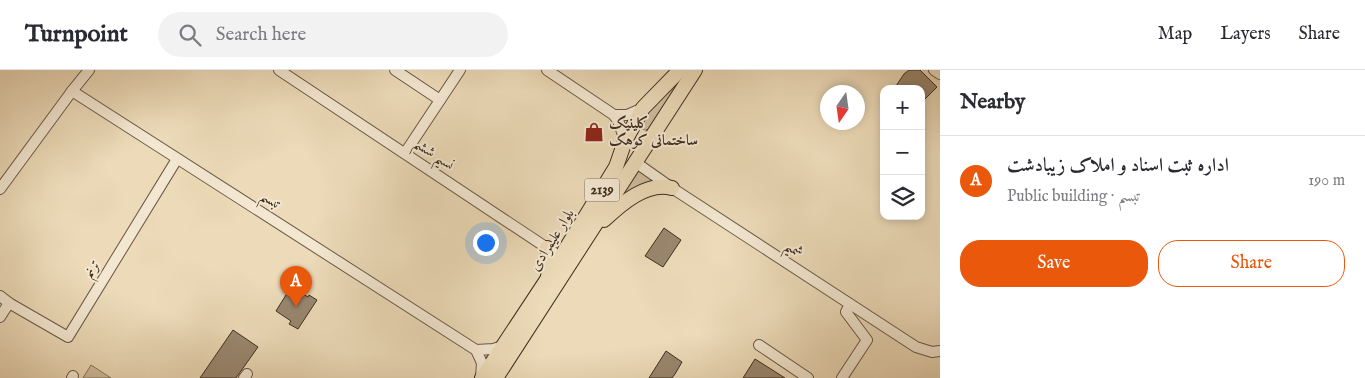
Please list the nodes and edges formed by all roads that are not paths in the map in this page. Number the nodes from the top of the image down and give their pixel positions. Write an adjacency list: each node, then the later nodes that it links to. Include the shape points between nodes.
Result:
1 (89, 70): 10 (street)
2 (279, 70): 16 (street, نسیم ششم)
3 (395, 70): 11 (street)
4 (460, 70): 11 (street)
5 (547, 70): 13 (street)
6 (680, 70): 12 (main road, بلوار علیمرادی / 2139)
7 (695, 70): 14 (main road, بلوار علیمرادی)
8 (934, 70): 9 (street)
9 (940, 74)
10 (72, 91): 17 (street, تبسم); 20 (street)
11 (440, 100): 16 (street)
12 (640, 114): 13 (street); 14 (main road, via 636,126 640,132); 15 (main road, بلوار علیمرادی / 2139)
13 (614, 115): 15 (street)
14 (656, 128): 18 (main road, بلوار علیمرادی)
15 (625, 140): 23 (main road, بلوار علیمرادی / 2139, via 616,167)
16 (405, 153): 22 (street, نسیم ششم)
17 (178, 159): 26 (street, ترنم, via 68,337); 31 (street, تبسم)
18 (635, 162): 19 (street, شمیم); 21 (main road, بلوار علیمرادی / 2139)
19 (672, 188): 21 (main road, via 652,187 631,198); 27 (street, شمیم)
20 (0, 189)
21 (591, 233): 23 (main road, بلوار علیمرادی / 2139)
22 (546, 248): 23 (street, نسیم ششم); 24 (main road, via 550,263)
23 (565, 261): 24 (main road, بلوار علیمرادی / 2139); 34 (main road, بلوار علیمرادی / 2139)
24 (548, 278): 30 (main road, بلوار علیمرادی / 2139)
25 (0, 296): 26 (street)
26 (10, 303): 28 (street)
27 (850, 304): 32 (street, شمیم, via 916,347); 36 (street, via 846,312 867,340)
28 (0, 317)
29 (759, 345): 35 (street)
30 (504, 346): 31 (street); 33 (main road, بلوار علیمرادی / 2139)
31 (476, 350): 33 (street, via 482,364)
32 (940, 351)
33 (482, 378)
34 (496, 378)
35 (808, 378)
36 (842, 378)

